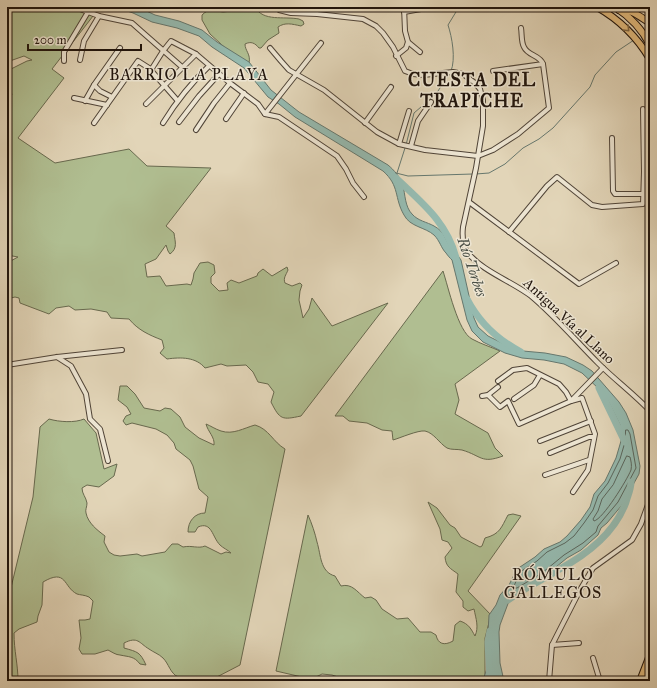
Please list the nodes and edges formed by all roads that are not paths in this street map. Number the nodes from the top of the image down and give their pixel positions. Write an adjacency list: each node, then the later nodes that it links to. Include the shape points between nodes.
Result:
1 (276, 7): 19 (street, Antigua Vía al Llano, via 291,13 363,19 383,33)
2 (432, 7): 6 (street)
3 (597, 7): 20 (highway, one-way to 20, via 622,24 641,44)
4 (617, 8): 9 (highway, via 626,9); 13 (highway, via 640,29)
5 (80, 9): 7 (street)
6 (404, 9): 11 (street)
7 (88, 12): 8 (street); 22 (street, via 64,52)
8 (99, 16): 16 (street, via 132,24); 21 (street, via 84,42)
9 (650, 23)
10 (521, 28): 23 (street, via 524,47 542,60)
11 (408, 42): 17 (street); 19 (street, via 406,48)
12 (321, 43): 29 (street)
13 (650, 45)
14 (120, 48): 31 (street)
15 (270, 48): 29 (street)
16 (163, 51): 18 (street, via 171,41); 25 (street); 26 (street)
17 (420, 52)
18 (196, 54): 24 (street); 25 (street)
19 (396, 56): 54 (street, Antigua Vía al Llano, via 405,71 413,74 453,72 463,74 475,83 482,95 484,112)
20 (650, 59)
21 (80, 60)
22 (64, 61)
23 (543, 64): 27 (street); 54 (street, via 549,108 518,134)
24 (209, 66): 28 (street); 37 (street)
25 (182, 67): 32 (street)
26 (151, 70): 32 (street); 35 (street, via 138,61)
27 (493, 71)
28 (219, 74): 30 (street); 46 (street)
29 (296, 75): 44 (street); 47 (street, via 324,90)
30 (230, 83): 34 (street); 50 (street)
31 (94, 85): 35 (street); 38 (street)
32 (164, 86): 37 (street); 41 (street)
33 (391, 87): 47 (street)
34 (244, 93): 44 (street, via 258,104); 45 (street)
35 (112, 97): 40 (street)
36 (74, 98): 38 (street)
37 (178, 100): 49 (street)
38 (85, 101): 40 (street)
39 (431, 102): 53 (street, via 418,121)
40 (107, 104): 48 (street)
41 (146, 104)
42 (643, 108): 55 (street)
43 (409, 111): 52 (street)
44 (265, 114): 56 (street, via 280,117 337,156)
45 (226, 119)
46 (179, 122)
47 (365, 122): 52 (street)
48 (94, 123)
49 (163, 123)
50 (196, 130)
51 (612, 138): 55 (street, via 614,194)
52 (399, 144): 53 (street)
53 (411, 146): 54 (street, via 443,153)
54 (478, 156): 57 (street, Antigua Vía al Llano)
55 (644, 194): 58 (street, via 643,204 602,207 592,205 557,177)
56 (364, 197)
57 (469, 202): 58 (street); 63 (street, Antigua Vía al Llano, via 462,235 468,253 531,296)
58 (509, 232): 59 (street, via 579,284)
59 (616, 263)
60 (122, 350): 61 (street)
61 (56, 357): 62 (street); 77 (street, via 71,366 86,394 90,419 100,429)
62 (7, 365)
63 (603, 368): 70 (street); 71 (street, Antigua Vía al Llano)
64 (540, 375): 65 (street, via 527,368 513,370); 69 (street, via 534,385); 70 (street, via 559,384)
65 (498, 381)
66 (498, 387): 67 (street)
67 (488, 395): 68 (street); 70 (street, via 500,407 508,401 519,424)
68 (482, 396)
69 (514, 399)
70 (571, 401): 72 (street, via 582,398)
71 (650, 411)
72 (591, 421): 73 (street); 74 (street)
73 (594, 437): 75 (street); 76 (street)
74 (540, 441)
75 (550, 453)
76 (589, 460): 78 (street); 79 (street, via 588,470)
77 (108, 461)
78 (545, 475)
79 (573, 492)
80 (650, 499): 82 (street, via 632,540 594,568)
81 (579, 643): 82 (street)
82 (552, 645): 85 (street)
83 (650, 655): 87 (highway)
84 (593, 658): 86 (street)
85 (549, 681)
86 (600, 681)
87 (640, 681)

